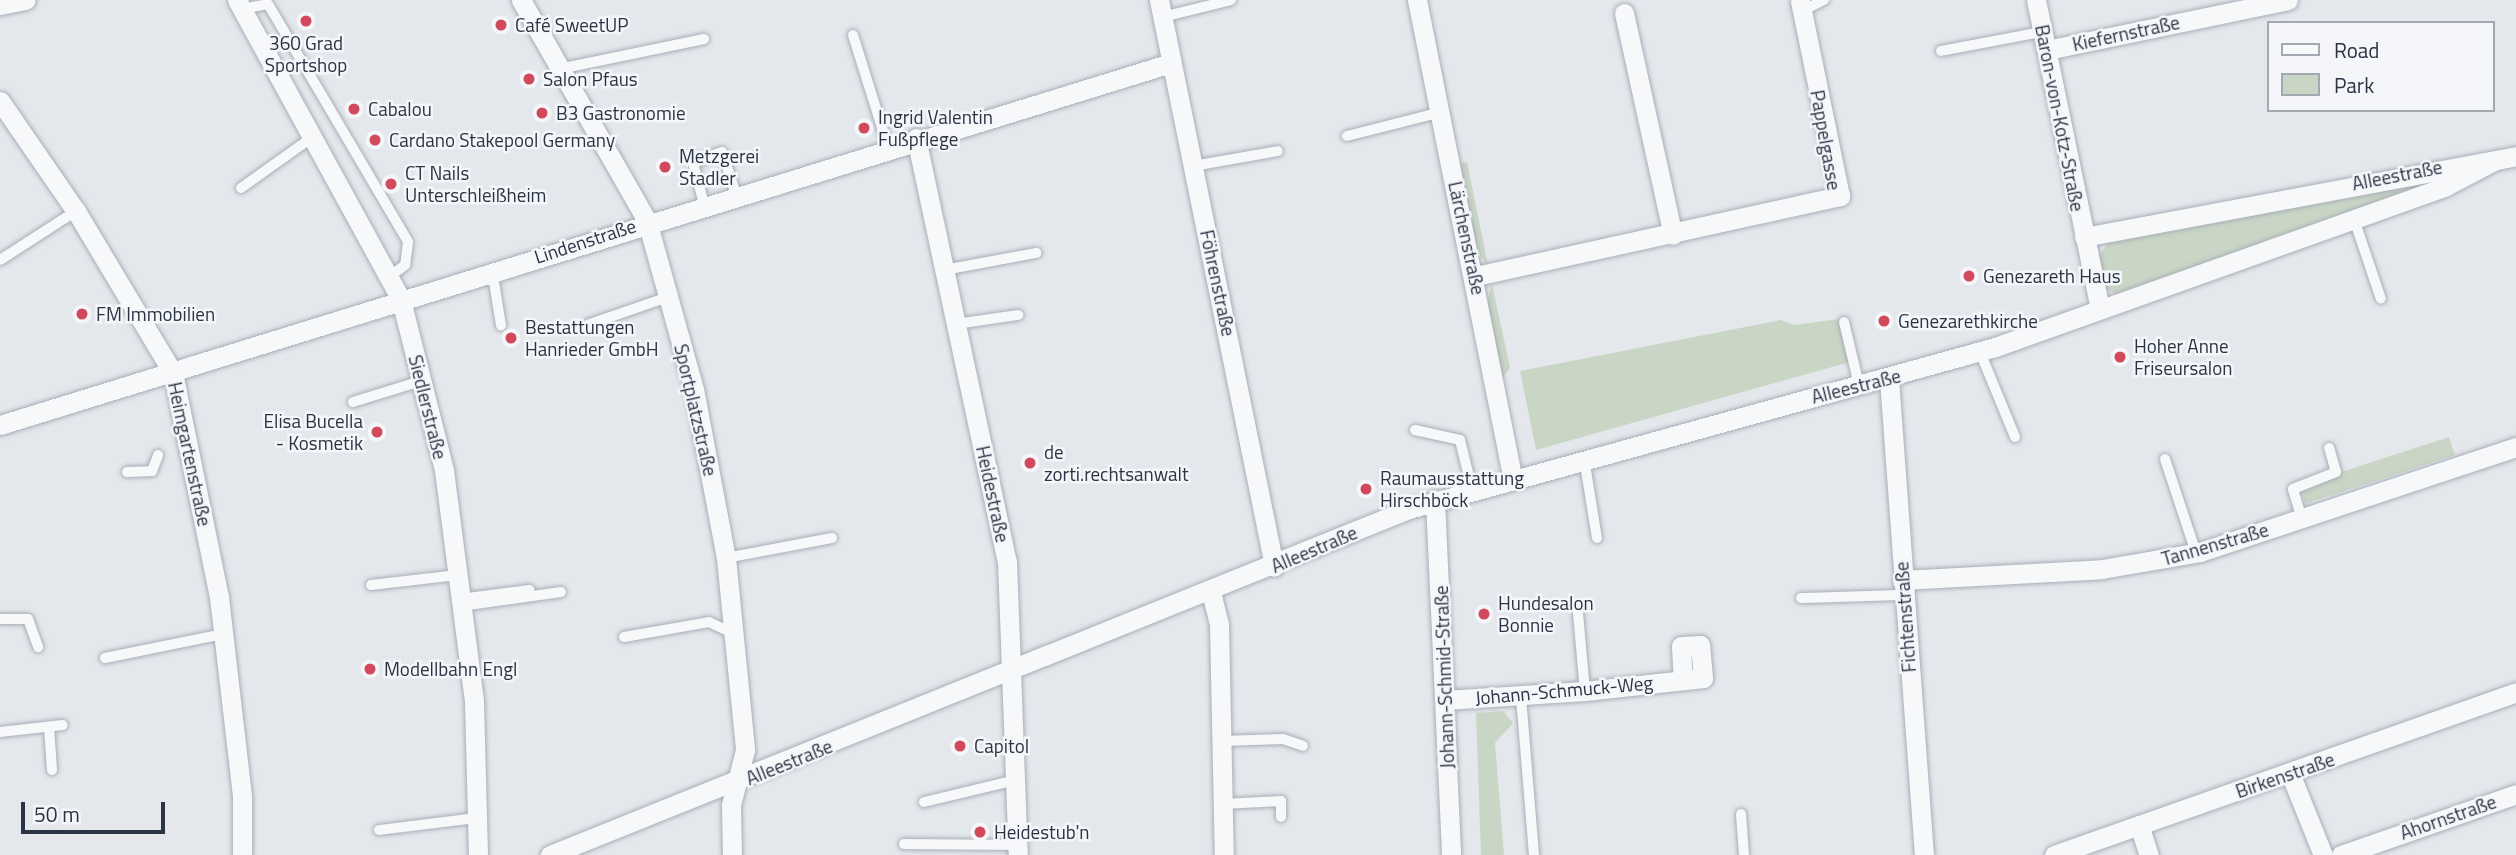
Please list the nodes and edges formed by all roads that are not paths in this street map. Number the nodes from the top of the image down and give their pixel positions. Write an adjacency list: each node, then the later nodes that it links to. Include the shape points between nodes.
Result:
1 (26, 0): 8 (street)
2 (521, 0): 18 (street, Sportplatzstraße)
3 (1231, 0): 11 (lane)
4 (1418, 0): 19 (street, Lärchenstraße)
5 (1824, 0): 10 (lane)
6 (2036, 0): 15 (street, Baron-von-Kotz-Straße)
7 (2288, 0): 15 (street, Kiefernstraße)
8 (0, 5)
9 (239, 5): 21 (street, Siedlerstraße); 41 (lane, via 268,4 381,185 408,242 405,265)
10 (1801, 6): 35 (street, Pappelgasse, via 1840,196)
11 (1161, 8): 17 (street, Föhrenstraße)
12 (1624, 13): 35 (street)
13 (853, 35): 24 (lane)
14 (704, 39): 18 (lane)
15 (2045, 41): 16 (lane); 36 (street, Baron-von-Kotz-Straße)
16 (1941, 51)
17 (1171, 63): 23 (street, Lindenstraße); 28 (street, Föhrenstraße)
18 (564, 68): 34 (street, Sportplatzstraße)
19 (1441, 112): 22 (lane); 42 (street, Lärchenstraße)
20 (4, 114): 32 (street, Heimgartenstraße)
21 (314, 136): 29 (lane); 41 (street, Siedlerstraße)
22 (1347, 136)
23 (916, 138): 24 (street, Lindenstraße); 39 (street, Heidestraße)
24 (888, 147): 30 (street, Lindenstraße)
25 (1278, 151): 28 (lane)
26 (2516, 156): 27 (street, Alleestraße)
27 (2494, 161): 33 (street, Alleestraße); 36 (street, Alleestraße, via 2432,167)
28 (1193, 166): 75 (street, Föhrenstraße)
29 (241, 188)
30 (736, 194): 31 (street, Lindenstraße); 31 (lane, via 722,152 693,163)
31 (704, 204): 34 (street, Lindenstraße)
32 (76, 211): 38 (lane); 53 (street, Heimgartenstraße)
33 (2354, 219): 44 (lane); 46 (street, Alleestraße)
34 (647, 221): 40 (street, Lindenstraße); 43 (street, Sportplatzstraße)
35 (1673, 235): 42 (street, Pappelgasse)
36 (2084, 237): 46 (street)
37 (1036, 253): 39 (lane)
38 (0, 260)
39 (944, 270): 49 (street, Heidestraße)
40 (484, 273): 45 (street, Lindenstraße); 50 (lane, via 494,282)
41 (389, 276): 45 (street, Siedlerstraße)
42 (1476, 276): 67 (street, Lärchenstraße)
43 (668, 297): 51 (lane); 74 (street, Sportplatzstraße, via 694,389)
44 (2381, 299)
45 (401, 300): 53 (street, Lindenstraße); 55 (street, Siedlerstraße)
46 (2100, 308): 52 (street, Alleestraße)
47 (1018, 315): 49 (lane)
48 (1844, 322): 56 (lane)
49 (956, 324): 90 (street, Heidestraße, via 1007,561)
50 (500, 325)
51 (587, 326)
52 (1980, 352): 54 (street, Alleestraße); 60 (lane)
53 (173, 373): 58 (street, Lindenstraße); 86 (street, Heimgartenstraße)
54 (1889, 379): 56 (street, Alleestraße); 78 (street, Fichtenstraße)
55 (421, 382): 57 (lane); 76 (street, Siedlerstraße, via 443,470)
56 (1859, 386): 64 (street, Alleestraße)
57 (353, 402)
58 (0, 425)
59 (1415, 430): 68 (lane, via 1460,440)
60 (2015, 437)
61 (2516, 447): 70 (street, Tannenstraße)
62 (2329, 448): 70 (lane, via 2336,472 2293,489)
63 (158, 455): 66 (lane, via 152,471)
64 (1584, 458): 67 (street, Alleestraße); 72 (lane)
65 (2165, 459): 73 (lane)
66 (127, 472)
67 (1512, 477): 68 (street, Alleestraße)
68 (1472, 489): 69 (street, Alleestraße)
69 (1435, 500): 75 (street, Alleestraße); 95 (street, Johann-Schmid-Straße)
70 (2302, 519): 73 (street, Tannenstraße)
71 (832, 538): 74 (lane)
72 (1597, 538)
73 (2196, 553): 78 (street, Tannenstraße, via 2102,569)
74 (726, 558): 85 (street, Sportplatzstraße)
75 (1274, 566): 80 (street, Alleestraße)
76 (457, 575): 77 (lane); 82 (street, Siedlerstraße)
77 (371, 585)
78 (1903, 587): 81 (lane); 123 (street, Fichtenstraße)
79 (556, 589): 82 (lane)
80 (1211, 592): 90 (street, Alleestraße); 99 (street, via 1219,625)
81 (1801, 598)
82 (461, 603): 110 (street, Siedlerstraße, via 474,702)
83 (1578, 613): 92 (lane)
84 (0, 619): 88 (lane, via 28,619)
85 (733, 633): 87 (lane, via 709,622); 104 (street, Sportplatzstraße, via 745,750)
86 (223, 634): 89 (lane); 115 (street, Heimgartenstraße, via 242,797)
87 (624, 637)
88 (38, 647)
89 (105, 657)
90 (1011, 673): 103 (street, Heidestraße); 104 (street, Alleestraße)
91 (1683, 680): 92 (street, Johann-Schmuck-Weg)
92 (1585, 691): 94 (street, Johann-Schmuck-Weg)
93 (2516, 692): 102 (street, Birkenstraße)
94 (1521, 696): 95 (street, Johann-Schmuck-Weg); 121 (lane)
95 (1445, 700): 120 (street, Johann-Schmid-Straße)
96 (63, 726): 97 (lane)
97 (49, 727): 98 (lane); 101 (lane)
98 (0, 732)
99 (1222, 740): 100 (lane, via 1283,739); 107 (street)
100 (1303, 746)
101 (52, 770)
102 (2290, 773): 111 (street, Birkenstraße); 126 (street)
103 (1018, 779): 106 (lane); 114 (street, Heidestraße)
104 (736, 783): 117 (street, Alleestraße); 118 (street, Sportplatzstraße)
105 (2516, 793): 127 (street, Ahornstraße)
106 (924, 802)
107 (1223, 804): 109 (lane, via 1281,801); 119 (street)
108 (1741, 814): 122 (lane)
109 (1281, 817)
110 (477, 818): 112 (lane); 116 (street, Siedlerstraße)
111 (2140, 825): 124 (street, Birkenstraße); 125 (street)
112 (379, 830)
113 (904, 844): 114 (lane)
114 (1018, 850)
115 (242, 855)
116 (478, 855)
117 (550, 855)
118 (732, 855)
119 (1224, 855)
120 (1451, 855)
121 (1534, 855)
122 (1744, 855)
123 (1924, 855)
124 (2054, 855)
125 (2149, 855)
126 (2323, 855)
127 (2341, 855)

